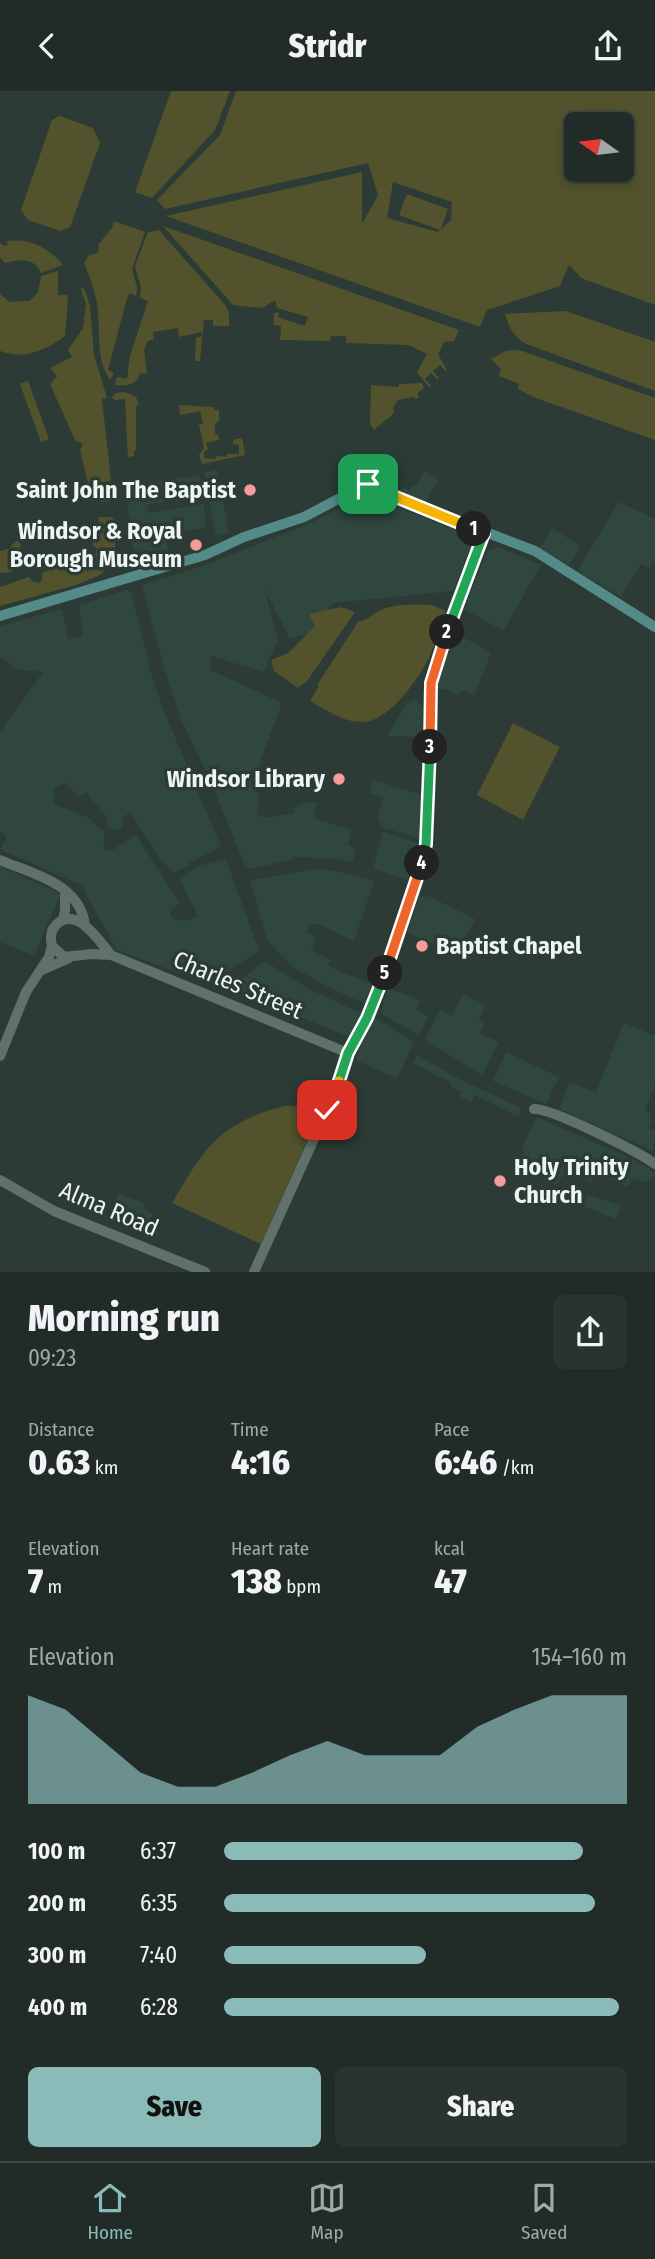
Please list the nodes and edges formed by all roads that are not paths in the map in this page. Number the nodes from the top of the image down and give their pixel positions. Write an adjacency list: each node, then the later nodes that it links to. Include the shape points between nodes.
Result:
1 (484, 533): 2 (main road, via 368,484 304,517 205,555); 3 (main road, via 535,551); 13 (street, via 433,673 426,844 370,1012)
2 (0, 616)
3 (655, 627)
4 (0, 860): 5 (street)
5 (65, 891): 6 (street); 7 (street, Charles Street, via 84,913)
6 (63, 920): 7 (street, via 75,920); 8 (street, via 53,929)
7 (86, 928): 9 (street, via 88,945); 10 (street, Charles Street)
8 (52, 946): 11 (street); 12 (street)
9 (80, 954): 10 (street, Charles Street); 11 (street, Charles Street)
10 (111, 955): 13 (street, Charles Street)
11 (69, 958): 12 (street, Charles Street)
12 (39, 971): 14 (street)
13 (348, 1053): 19 (street)
14 (0, 1056)
15 (534, 1109): 16 (street, via 551,1112)
16 (655, 1164)
17 (0, 1180): 18 (street, Alma Road, via 54,1211)
18 (205, 1272)
19 (254, 1272)

